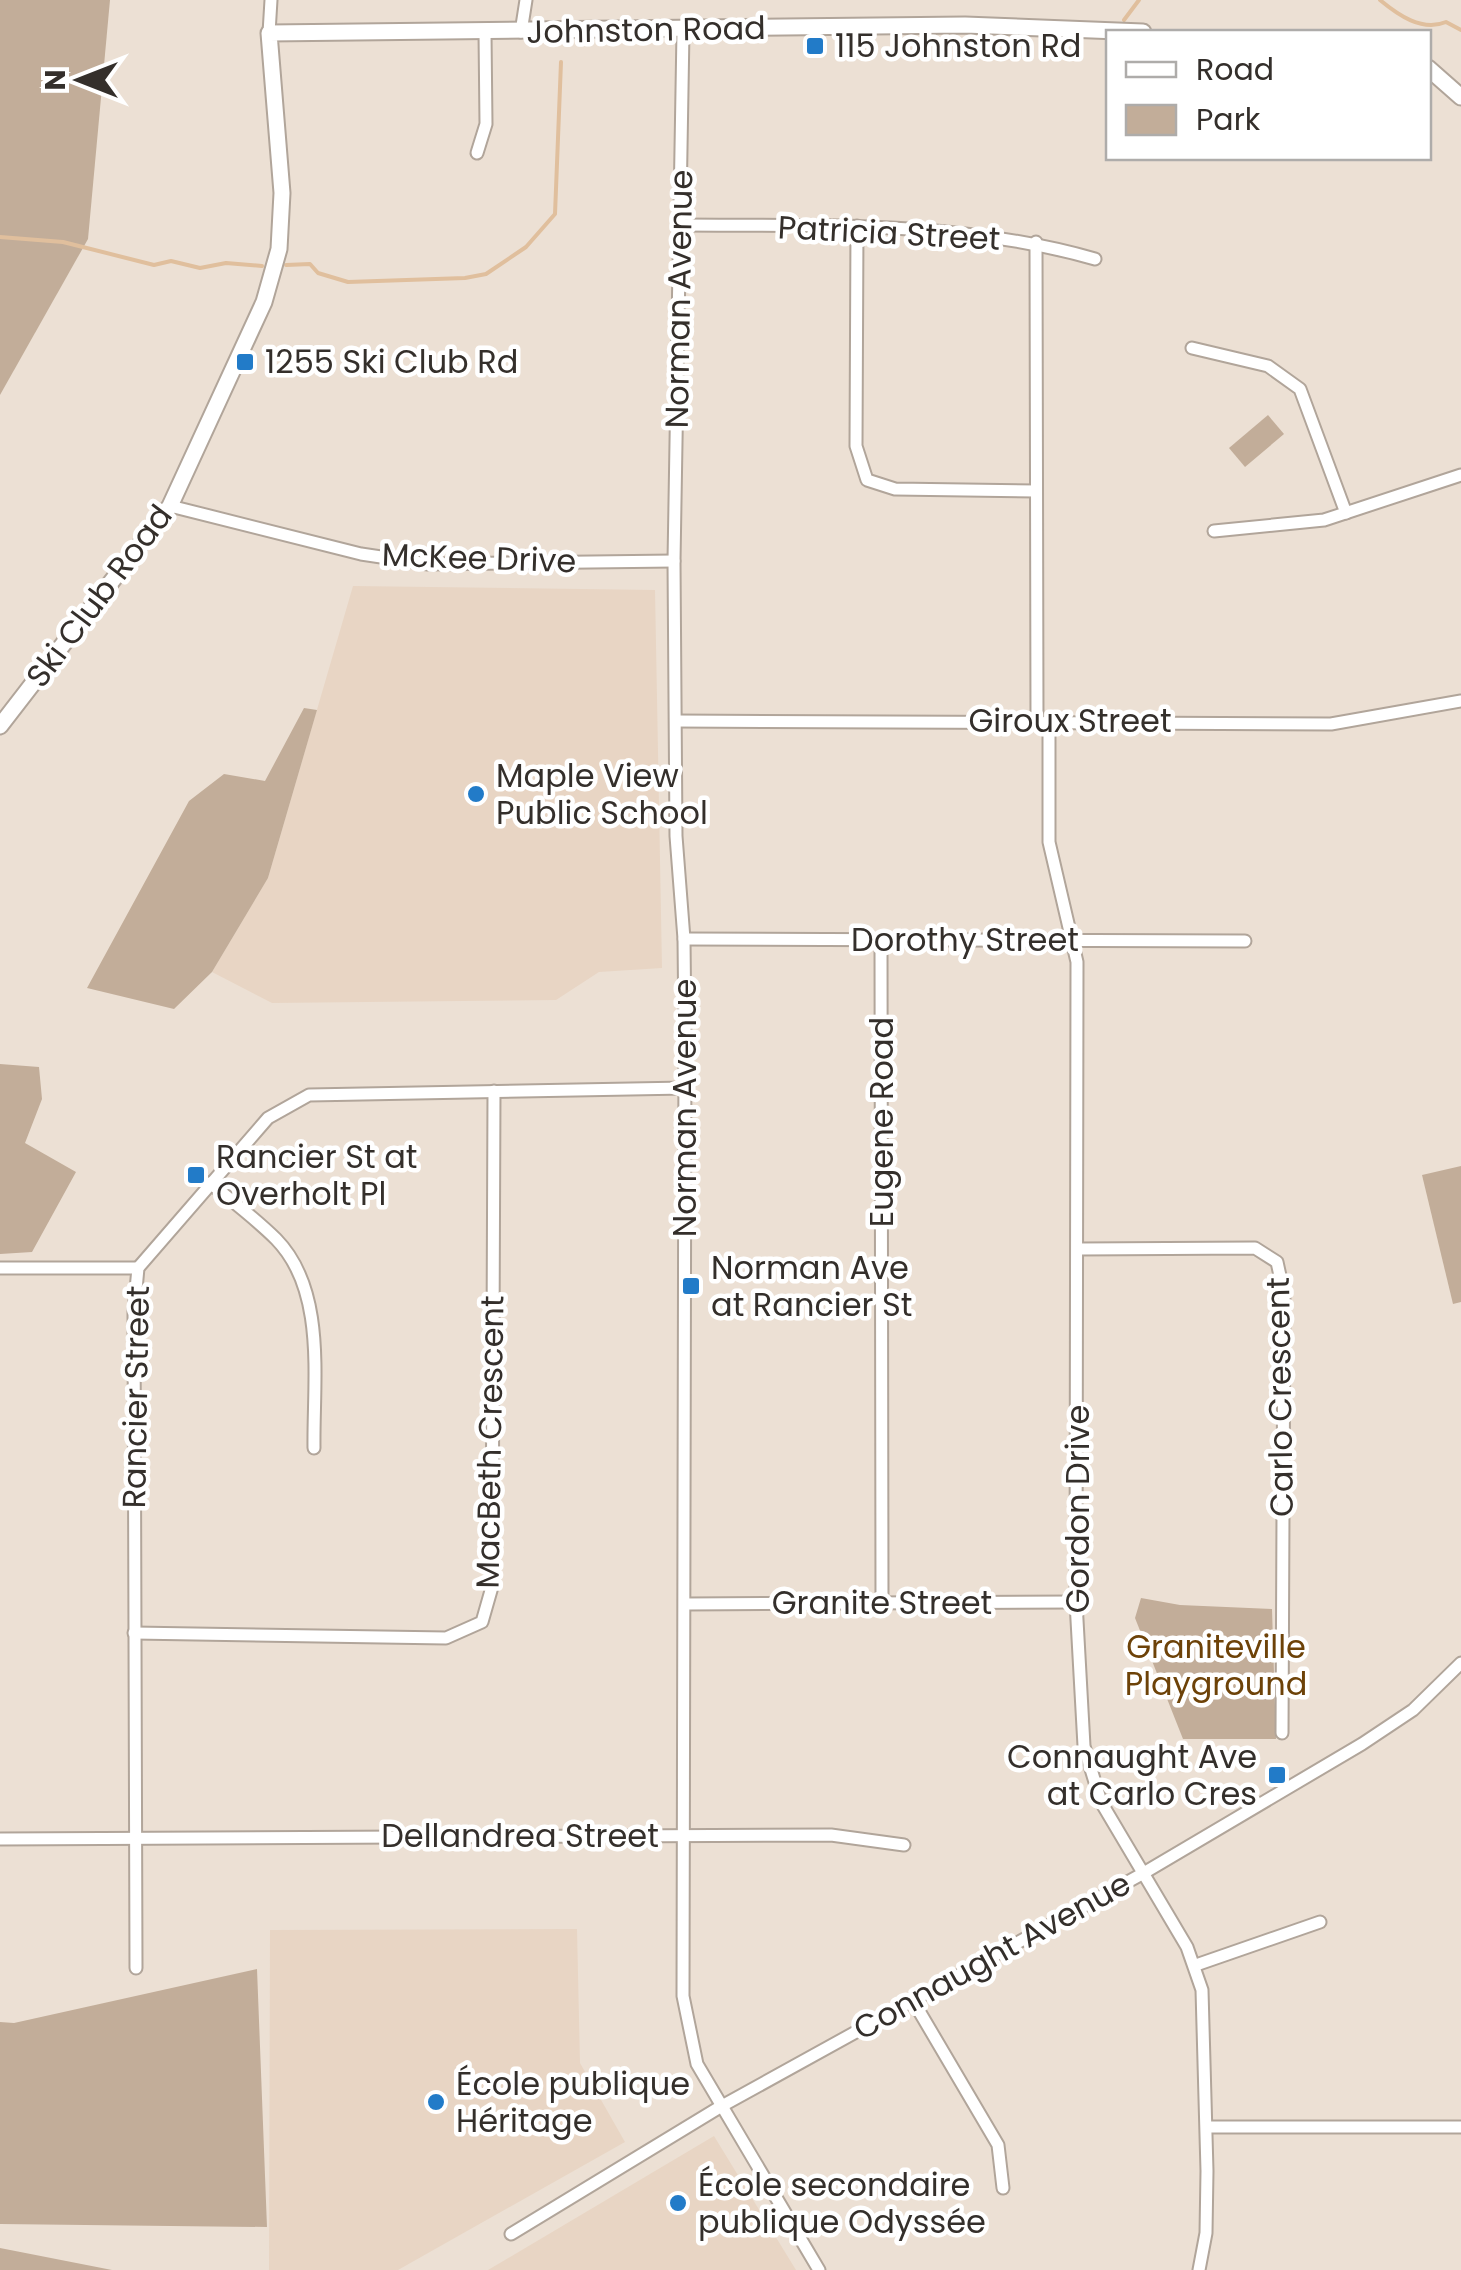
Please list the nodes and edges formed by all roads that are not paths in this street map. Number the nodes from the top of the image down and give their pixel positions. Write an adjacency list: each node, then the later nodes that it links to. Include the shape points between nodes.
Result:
1 (271, 0): 6 (street, Ski Club Road)
2 (526, 0): 4 (street)
3 (1106, 31): 5 (street, Johnston Road, via 965,26)
4 (522, 32): 5 (street, Johnston Road); 7 (street, Johnston Road)
5 (683, 32): 11 (street, Norman Avenue)
6 (269, 33): 7 (street, Johnston Road); 18 (street, Ski Club Road, via 282,193 279,249 264,302)
7 (485, 33): 10 (street, via 486,124)
8 (1431, 71): 9 (street)
9 (1461, 97)
10 (477, 153)
11 (680, 226): 12 (street, Patricia Street); 21 (street, Norman Avenue)
12 (857, 226): 13 (street, Patricia Street); 17 (street, via 856,446 867,480 895,490)
13 (1036, 242): 14 (street, Patricia Street); 17 (street, Gordon Drive)
14 (1095, 260)
15 (1192, 348): 19 (street, via 1268,366 1300,389)
16 (1461, 475): 19 (street)
17 (1034, 491): 23 (street, Gordon Drive)
18 (170, 506): 21 (street, McKee Drive, via 360,554 428,564); 25 (street, Ski Club Road)
19 (1346, 514): 20 (street)
20 (1214, 531)
21 (674, 561): 24 (street, Norman Avenue)
22 (1461, 701): 23 (street, Giroux Street, via 1330,724)
23 (1043, 720): 24 (street, Giroux Street); 27 (street, Gordon Drive, via 1049,842)
24 (676, 721): 26 (street, Norman Avenue)
25 (0, 726)
26 (684, 939): 28 (street, Dorothy Street); 30 (street, Norman Avenue)
27 (1072, 940): 28 (street, Dorothy Street); 29 (street, Dorothy Street); 33 (street, Gordon Drive, via 1078,962)
28 (881, 941): 37 (street, Eugene Road)
29 (1246, 941)
30 (686, 1088): 31 (street, Rancier Street); 39 (street, Norman Avenue)
31 (494, 1091): 32 (street, Rancier Street, via 310,1096 268,1118); 40 (street, MacBeth Crescent, via 492,1587 482,1622 446,1638)
32 (210, 1183): 35 (street, Rancier Street); 36 (street, via 278,1240 301,1275 311,1316)
33 (1080, 1249): 38 (street, Gordon Drive); 42 (street, Carlo Crescent, via 1255,1248 1277,1262 1284,1294)
34 (0, 1268): 35 (street)
35 (138, 1268): 40 (street, Rancier Street)
36 (314, 1448)
37 (882, 1602): 38 (street, Granite Street); 39 (street, Granite Street)
38 (1076, 1602): 47 (street, Gordon Drive, via 1090,1774)
39 (687, 1604): 43 (street, Norman Avenue)
40 (134, 1634): 45 (street, Rancier Street)
41 (1461, 1663): 47 (street, Connaught Avenue, via 1413,1710 1373,1737)
42 (1282, 1732)
43 (681, 1835): 45 (street, Dellandrea Street); 46 (street, Dellandrea Street, via 830,1835); 52 (street, Norman Avenue, via 683,1996 698,2064)
44 (0, 1839): 45 (street, Dellandrea Street)
45 (136, 1840): 50 (street, Rancier Street)
46 (904, 1845)
47 (1142, 1874): 49 (street, Gordon Drive); 51 (street, Connaught Avenue)
48 (1320, 1922): 49 (street)
49 (1196, 1965): 53 (street, Gordon Drive, via 1205,2011)
50 (136, 1968)
51 (912, 1999): 52 (street, Connaught Avenue); 55 (street, via 998,2145)
52 (720, 2107): 56 (street, Connaught Avenue); 57 (street, Norman Avenue)
53 (1207, 2127): 54 (street); 58 (street, Gordon Drive)
54 (1461, 2127)
55 (1003, 2188)
56 (511, 2234)
57 (819, 2270)
58 (1199, 2270)

